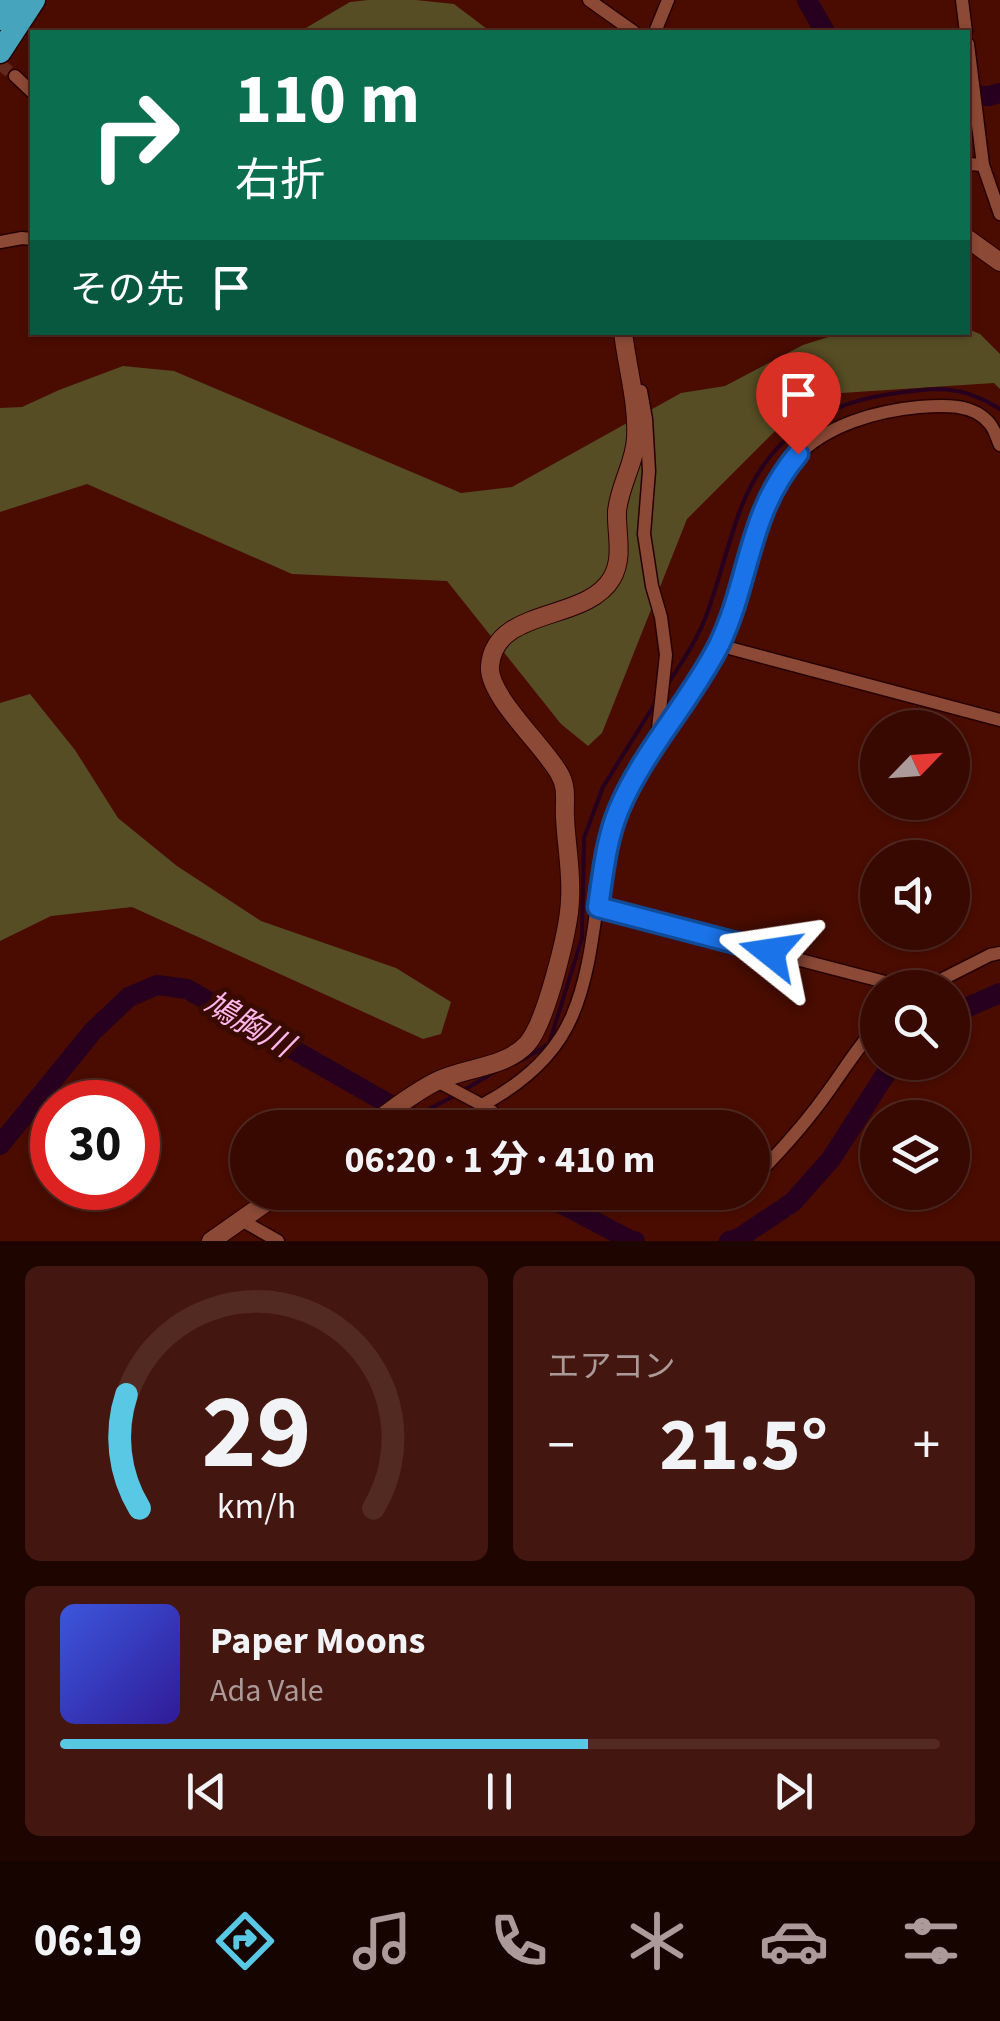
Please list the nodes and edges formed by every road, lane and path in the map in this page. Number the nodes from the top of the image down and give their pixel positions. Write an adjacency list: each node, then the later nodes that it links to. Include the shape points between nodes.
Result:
1 (12, 0): 6 (highway)
2 (34, 0): 10 (highway)
3 (589, 0): 7 (street)
4 (668, 0): 8 (street)
5 (962, 0): 9 (street)
6 (0, 18)
7 (631, 30)
8 (656, 30)
9 (966, 30)
10 (0, 52)
11 (970, 60): 15 (street)
12 (15, 76): 13 (street)
13 (30, 90)
14 (970, 164): 15 (street)
15 (983, 164): 16 (street)
16 (1000, 214)
17 (30, 239): 19 (street)
18 (970, 240): 20 (main road)
19 (0, 242)
20 (1000, 262)
21 (623, 335): 22 (main road)
22 (625, 352): 26 (street, via 646,418 644,534 666,655); 32 (main road, via 636,437 622,482 612,577 578,606 507,634 490,666 505,703 566,789 570,902 561,948 539,1027 526,1046)
23 (1000, 445): 24 (street, via 980,415 945,405 862,418 798,454 765,504)
24 (718, 645): 25 (street); 26 (street)
25 (1000, 720)
26 (656, 741): 27 (street, via 617,812)
27 (598, 907): 30 (street); 33 (street, via 582,987 561,1038 506,1092)
28 (1000, 953): 29 (street)
29 (960, 970)
30 (860, 975)
31 (860, 1044): 36 (street)
32 (437, 1081): 33 (street); 34 (main road)
33 (482, 1105): 35 (street)
34 (394, 1110)
35 (489, 1110)
36 (770, 1162)
37 (257, 1210): 38 (main road)
38 (243, 1221): 39 (main road); 40 (street)
39 (211, 1241)
40 (278, 1241)

